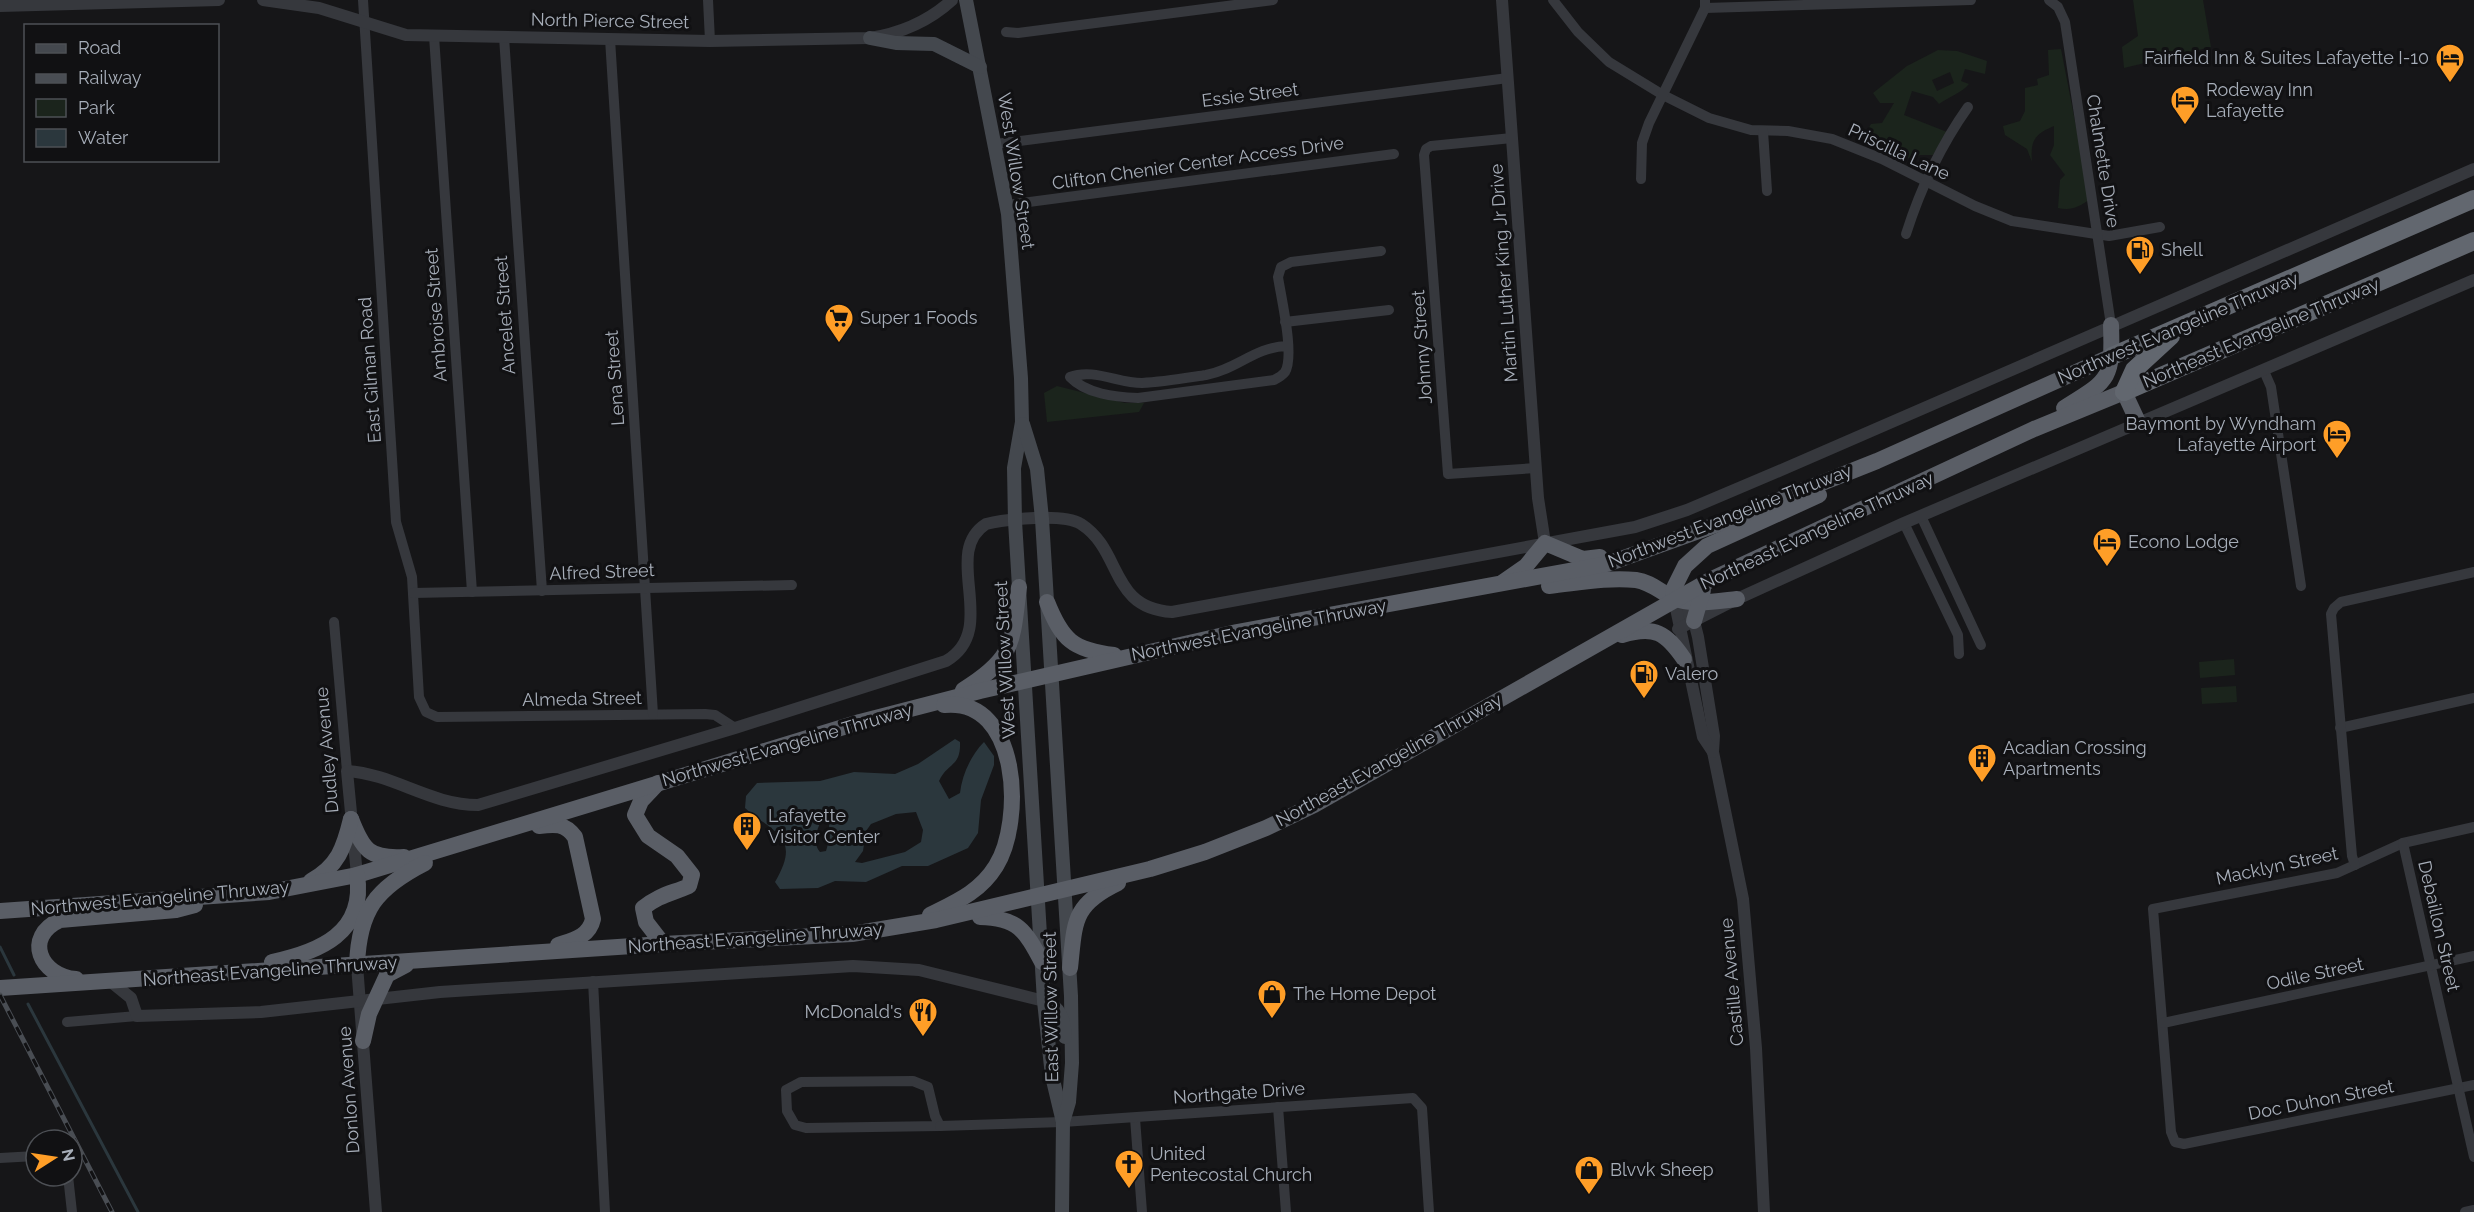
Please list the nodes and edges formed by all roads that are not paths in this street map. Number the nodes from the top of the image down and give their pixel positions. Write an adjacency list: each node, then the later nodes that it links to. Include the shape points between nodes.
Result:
1 (219, 0): 13 (street)
2 (263, 0): 14 (street, North Pierce Street, via 319,8)
3 (363, 0): 14 (street, East Gilman Road)
4 (708, 0): 20 (street)
5 (952, 0): 18 (street, North Pierce Street, via 903,31)
6 (966, 0): 21 (main road, West Willow Street)
7 (1273, 0): 15 (street)
8 (1502, 0): 22 (street, Martin Luther King Jr Drive)
9 (1553, 0): 23 (street, Priscilla Lane, via 1599,54)
10 (1971, 0): 12 (street)
11 (2052, 2): 36 (street, Chalmette Drive, via 2065,22)
12 (1705, 4): 23 (street)
13 (0, 6)
14 (365, 22): 16 (street, North Pierce Street, via 398,34); 73 (street, East Gilman Road, via 396,522 410,567)
15 (1006, 32)
16 (434, 36): 17 (street, North Pierce Street); 72 (street, Ambroise Street)
17 (504, 38): 19 (street, North Pierce Street); 71 (street, Ancelet Street)
18 (870, 38): 20 (street, North Pierce Street); 21 (main road, via 934,44)
19 (610, 39): 20 (street, North Pierce Street); 69 (street, Lena Street)
20 (710, 41)
21 (980, 67): 27 (main road, West Willow Street)
22 (1508, 78): 26 (street, Martin Luther King Jr Drive); 27 (street, Essie Street)
23 (1663, 95): 25 (street, Priscilla Lane, via 1730,126); 30 (street, via 1642,143)
24 (1968, 107): 31 (street)
25 (1763, 131): 31 (street, Priscilla Lane, via 1832,139); 32 (street)
26 (1512, 138): 57 (street, Martin Luther King Jr Drive); 57 (street, Johnny Street, via 1428,147 1424,155 1426,186 1448,474)
27 (996, 144): 34 (main road, West Willow Street)
28 (1394, 154): 34 (street, Clifton Chenier Center Access Drive)
29 (2474, 169): 44 (street, Northwest Evangeline Thruway)
30 (1641, 179)
31 (1927, 182): 36 (street, Priscilla Lane, via 2012,220); 37 (street)
32 (1767, 191)
33 (2474, 199): 43 (highway, Northwest Evangeline Thruway)
34 (1007, 205): 53 (main road, West Willow Street)
35 (2160, 227): 36 (street, Priscilla Lane, via 2113,236)
36 (2097, 233): 44 (street, Chalmette Drive)
37 (1906, 234)
38 (2474, 241): 51 (highway, Northeast Evangeline Thruway)
39 (1381, 251): 42 (street, via 1284,264 1278,277)
40 (2474, 280): 47 (street, Northeast Evangeline Thruway)
41 (1389, 310): 42 (street)
42 (1285, 322): 45 (street)
43 (2189, 323): 46 (highway, Northwest Evangeline Thruway); 51 (highway, via 2141,363)
44 (2111, 326): 46 (highway); 62 (street, Northwest Evangeline Thruway, via 1687,510 1635,527)
45 (1287, 346): 48 (street, via 1266,348 1234,368); 50 (street, via 1285,372 1274,380)
46 (2112, 356): 55 (highway, via 2109,374 2096,388); 56 (highway, Northwest Evangeline Thruway)
47 (2264, 371): 54 (street, Northeast Evangeline Thruway); 68 (street, via 2271,387)
48 (1205, 375): 49 (street); 50 (street)
49 (1128, 381): 52 (street); 52 (street, via 1083,373 1071,377 1079,387)
50 (1208, 388): 52 (street)
51 (2124, 392): 54 (highway); 55 (highway, Northeast Evangeline Thruway)
52 (1125, 397)
53 (1022, 422): 59 (main road, West Willow Street, via 1037,469); 60 (main road, West Willow Street, via 1014,468)
54 (2138, 422): 58 (street, Northeast Evangeline Thruway)
55 (2034, 429): 65 (highway, Northeast Evangeline Thruway)
56 (1876, 461): 63 (highway, Northwest Evangeline Thruway, via 1721,523); 74 (highway, via 1848,481 1707,546 1685,566 1673,590)
57 (1536, 468): 62 (street, Martin Luther King Jr Drive)
58 (1921, 516): 61 (street, Northeast Evangeline Thruway); 83 (street)
59 (1042, 519): 60 (street, Northwest Evangeline Thruway); 62 (street, Northwest Evangeline Thruway, via 1081,524 1093,535 1134,598 1148,609 1172,612); 78 (main road, West Willow Street)
60 (1015, 521): 70 (main road, West Willow Street); 94 (street, Northwest Evangeline Thruway, via 986,524 974,535 968,556 970,631 962,649 952,658)
61 (1904, 523): 75 (street, Northeast Evangeline Thruway); 84 (street, via 1958,635)
62 (1545, 543): 63 (highway, via 1582,559); 67 (highway, via 1526,566)
63 (1630, 554): 67 (highway, Northwest Evangeline Thruway, via 1606,564)
64 (2474, 572): 95 (street, via 2342,602 2334,608 2330,622)
65 (1712, 579): 74 (highway, Northeast Evangeline Thruway); 77 (highway)
66 (792, 585): 69 (street, Alfred Street)
67 (1498, 585): 76 (highway, Northwest Evangeline Thruway)
68 (2301, 586)
69 (645, 587): 71 (street, Alfred Street); 93 (street, Lena Street)
70 (1019, 587): 88 (main road, West Willow Street); 90 (highway, via 1011,643 986,676)
71 (542, 591): 72 (street, Alfred Street)
72 (472, 592): 73 (street, Alfred Street)
73 (413, 593): 92 (street, East Gilman Road, via 419,697)
74 (1674, 598): 76 (highway, via 1657,586 1614,579); 77 (highway); 79 (street); 81 (street, Castille Avenue); 82 (highway, Northeast Evangeline Thruway)
75 (1737, 599): 77 (highway); 79 (street, Northeast Evangeline Thruway)
76 (1408, 601): 85 (highway, Northwest Evangeline Thruway)
77 (1700, 601): 79 (highway)
78 (1047, 602): 85 (highway, via 1067,640 1086,651); 87 (main road, West Willow Street)
79 (1694, 621): 81 (street, Northeast Evangeline Thruway); 96 (street, Castille Avenue, via 1714,736)
80 (334, 622): 97 (street, Dudley Avenue)
81 (1678, 629): 86 (street, Castille Avenue)
82 (1596, 644): 86 (highway, via 1643,629 1670,639); 106 (highway, Northeast Evangeline Thruway, via 1314,805 1214,849)
83 (1981, 645)
84 (1959, 654)
85 (1127, 656): 87 (highway, Northwest Evangeline Thruway)
86 (1684, 659): 96 (street, Castille Avenue, via 1703,737)
87 (1052, 674): 88 (highway, Northwest Evangeline Thruway); 109 (main road, West Willow Street)
88 (1024, 681): 90 (highway, Northwest Evangeline Thruway); 111 (main road, West Willow Street)
89 (2474, 698): 95 (street)
90 (949, 699): 91 (highway, Northwest Evangeline Thruway)
91 (916, 708): 98 (highway, Northwest Evangeline Thruway); 114 (highway, via 956,704 970,707 993,723 1005,748 1010,820 999,861 979,886 968,896)
92 (426, 712): 93 (street, Almeda Street, via 437,717)
93 (653, 714): 94 (street, Almeda Street, via 715,715)
94 (735, 728): 97 (street, Northwest Evangeline Thruway, via 478,805 456,805 366,772)
95 (2340, 728): 105 (street)
96 (1713, 752): 152 (street, Castille Avenue, via 1743,899)
97 (347, 771): 99 (street, Dudley Avenue)
98 (659, 782): 101 (highway, Northwest Evangeline Thruway); 115 (highway, via 635,814 648,836 678,856 692,875 689,886 658,895 643,908 646,921)
99 (351, 819): 104 (highway, via 361,845 375,856); 107 (street, Dudley Avenue); 108 (highway, via 345,847 337,861 326,873)
100 (2474, 827): 103 (street, Macklyn Street)
101 (516, 828): 102 (highway, Northwest Evangeline Thruway); 116 (highway, via 550,824 569,828 578,849 593,919 586,934)
102 (492, 836): 104 (highway, Northwest Evangeline Thruway); 120 (highway, via 429,861 392,882 369,906 362,921)
103 (2403, 843): 105 (street, Macklyn Street); 121 (street, Debaillon Street)
104 (426, 855): 107 (highway, Northwest Evangeline Thruway)
105 (2355, 865): 131 (street, Macklyn Street, via 2337,873 2152,909)
106 (1143, 870): 109 (highway, Northeast Evangeline Thruway); 122 (highway, via 1086,902 1076,921)
107 (357, 875): 108 (highway, Northwest Evangeline Thruway); 123 (highway, via 360,892 355,908 336,937 301,956)
108 (300, 886): 110 (highway, Northwest Evangeline Thruway)
109 (1066, 889): 111 (highway, Northeast Evangeline Thruway); 122 (main road, East Willow Street)
110 (239, 893): 112 (highway, Northwest Evangeline Thruway); 124 (highway, via 176,910 60,920 44,932 39,950 47,968 65,978)
111 (1038, 896): 113 (highway, Northeast Evangeline Thruway); 119 (main road, East Willow Street)
112 (0, 911)
113 (955, 916): 114 (highway, Northeast Evangeline Thruway); 119 (highway, via 1001,917 1018,925)
114 (905, 927): 115 (highway, Northeast Evangeline Thruway, via 852,934)
115 (663, 944): 116 (highway, Northeast Evangeline Thruway)
116 (541, 952): 118 (highway, Northeast Evangeline Thruway)
117 (2474, 956): 121 (street, Odile Street)
118 (412, 962): 120 (highway, Northeast Evangeline Thruway); 127 (highway, via 387,975)
119 (1042, 962): 128 (main road, East Willow Street)
120 (357, 966): 123 (highway, Northeast Evangeline Thruway); 127 (street, Donlon Avenue)
121 (2431, 966): 131 (street, Odile Street); 135 (street, Debaillon Street)
122 (1070, 968): 133 (main road, East Willow Street)
123 (228, 973): 124 (highway, Northeast Evangeline Thruway)
124 (110, 981): 126 (highway, Northeast Evangeline Thruway); 129 (street, Northeast Evangeline Thruway, via 130,998)
125 (592, 981): 127 (street, Northeast Evangeline Thruway); 128 (street, Northeast Evangeline Thruway, via 870,966 919,970); 147 (street)
126 (0, 988)
127 (368, 1000): 129 (street, Northeast Evangeline Thruway, via 261,1012); 132 (highway)
128 (1044, 1001): 133 (main road, via 1059,1011); 138 (main road, East Willow Street, via 1052,1076)
129 (137, 1016): 130 (street)
130 (67, 1022)
131 (2163, 1023): 135 (street, Doc Duhon Street, via 2175,1142 2184,1144)
132 (363, 1041): 146 (street, Donlon Avenue)
133 (1072, 1063): 138 (main road, East Willow Street)
134 (2474, 1085): 135 (street, Doc Duhon Street)
135 (2460, 1089): 141 (street, Debaillon Street)
136 (1278, 1107): 137 (street, Northgate Drive); 150 (street); 151 (street, Northgate Drive, via 1406,1097 1417,1101 1422,1108)
137 (1135, 1118): 138 (street, Northgate Drive); 149 (street)
138 (1063, 1122): 139 (street, Northgate Drive); 148 (main road, East Willow Street)
139 (940, 1126): 139 (street, Northgate Drive, via 802,1127 790,1119 785,1093 788,1087 801,1082 913,1081 928,1088)
140 (24, 1157): 142 (street)
141 (2474, 1157)
142 (0, 1158)
143 (69, 1188): 145 (street)
144 (2474, 1210): 153 (street)
145 (72, 1212)
146 (376, 1212)
147 (605, 1212)
148 (1062, 1212)
149 (1142, 1212)
150 (1286, 1212)
151 (1429, 1212)
152 (1764, 1212)
153 (2465, 1212)

